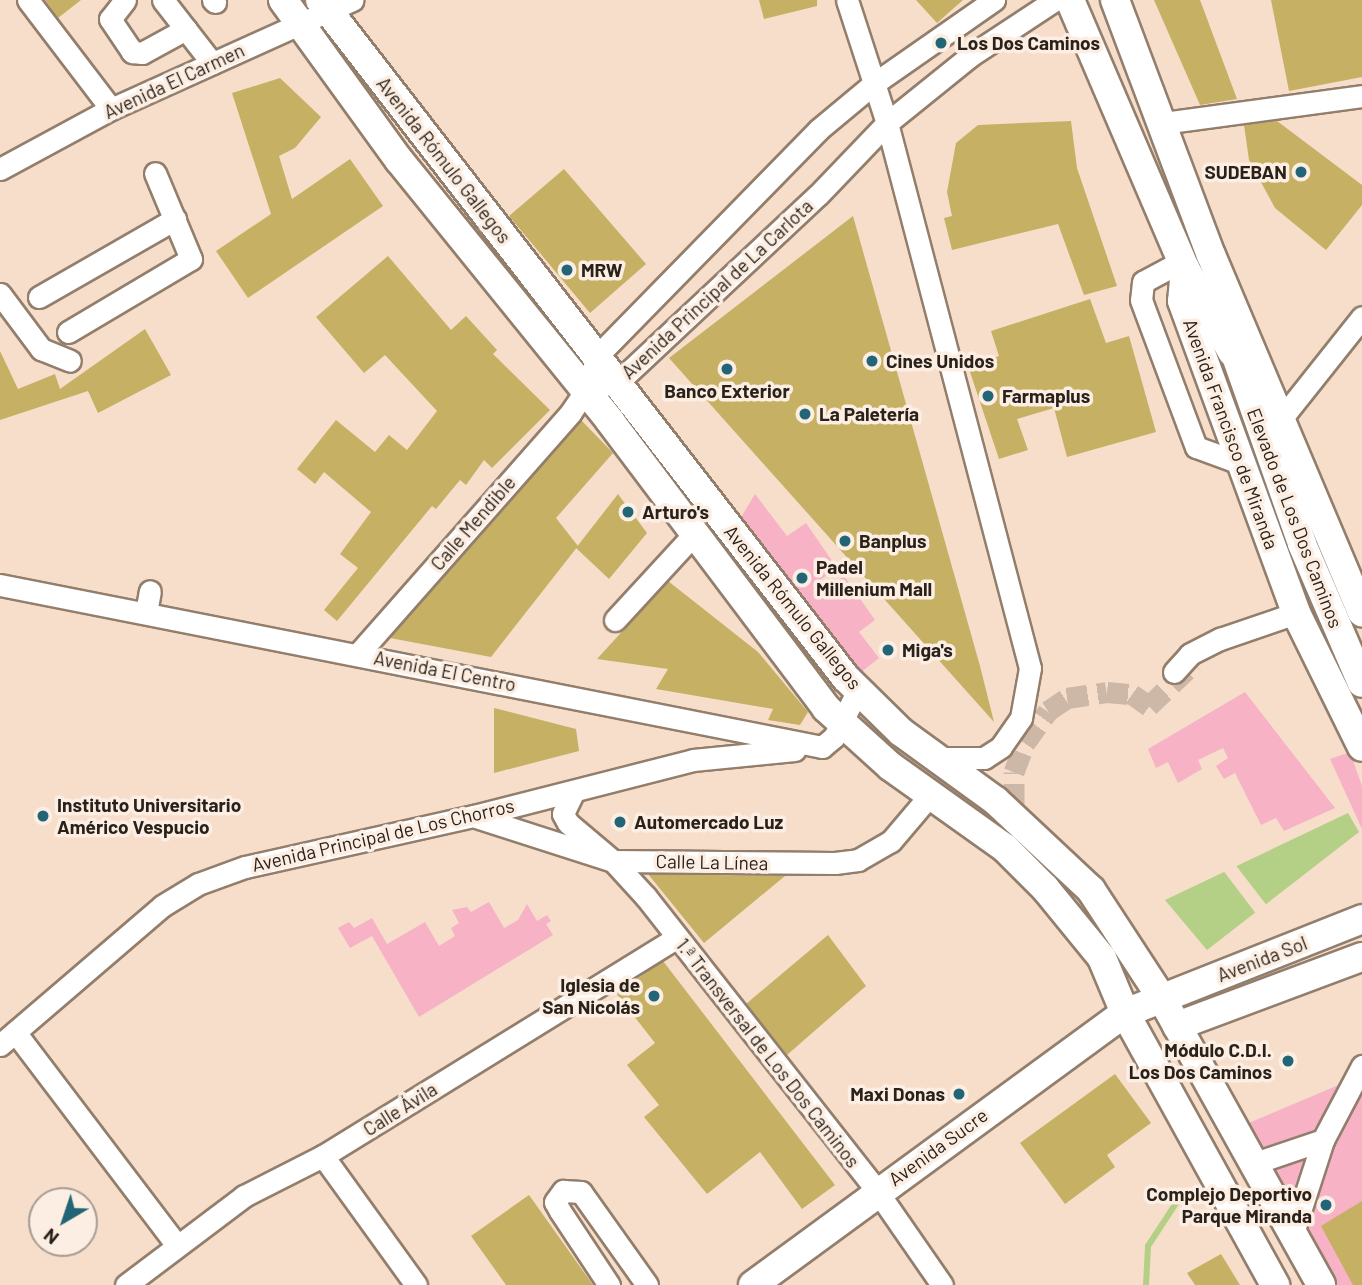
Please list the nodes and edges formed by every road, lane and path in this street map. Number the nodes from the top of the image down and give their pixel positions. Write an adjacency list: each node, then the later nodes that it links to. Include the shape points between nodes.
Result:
1 (28, 0): 16 (street)
2 (125, 0): 12 (street, via 110,19 132,52 142,53)
3 (163, 0): 12 (street)
4 (283, 0): 11 (main road, Avenida Rómulo Gallegos)
5 (847, 0): 14 (street)
6 (994, 0): 14 (street, Avenida Principal de La Carlota)
7 (1055, 0): 17 (street, Avenida Principal de La Carlota, via 970,57)
8 (1070, 0): 23 (main road, Avenida Francisco de Miranda)
9 (1115, 0): 18 (main road)
10 (334, 4): 11 (street, Avenida El Carmen); 29 (main road, Avenida Rómulo Gallegos)
11 (300, 24): 13 (street, Avenida El Carmen); 32 (main road, Avenida Rómulo Gallegos, via 399,160)
12 (186, 29): 13 (street)
13 (212, 63): 16 (street, Avenida El Carmen)
14 (872, 85): 17 (street); 29 (street, Avenida Principal de La Carlota, via 818,130)
15 (1362, 96): 18 (street)
16 (111, 109): 19 (street, Avenida El Carmen)
17 (887, 123): 31 (street, Avenida Principal de La Carlota, via 818,195); 54 (street, via 1030,668 1021,718 1001,747 984,758)
18 (1163, 123): 22 (main road)
19 (0, 169)
20 (155, 173): 21 (street)
21 (175, 219): 25 (street); 27 (street, via 191,254 187,264)
22 (1211, 255): 28 (main road, Elevado de Los Dos Caminos); 33 (main road)
23 (1184, 265): 28 (main road, Elevado de Los Dos Caminos); 34 (main road, Avenida Francisco de Miranda, via 1182,302); 34 (street, via 1143,282 1141,300 1196,447)
24 (0, 294): 30 (street, via 41,349)
25 (39, 297)
26 (1362, 317): 33 (street)
27 (68, 331)
28 (1232, 352): 46 (main road, Elevado de Los Dos Caminos, via 1302,544)
29 (598, 355): 31 (main road, Avenida Rómulo Gallegos); 32 (street, Avenida Principal de La Carlota)
30 (70, 361)
31 (619, 381): 32 (street, Avenida Principal de La Carlota); 47 (main road, Avenida Rómulo Gallegos)
32 (586, 391): 35 (main road, Avenida Rómulo Gallegos); 43 (street, Calle Mendible)
33 (1281, 419): 38 (main road)
34 (1244, 464): 40 (main road, Avenida Francisco de Miranda)
35 (694, 534): 41 (street); 49 (main road, Avenida Rómulo Gallegos)
36 (0, 585): 39 (street, Avenida El Centro)
37 (150, 592): 39 (street)
38 (1362, 612)
39 (146, 613): 43 (street, Avenida El Centro)
40 (1296, 613): 42 (street); 52 (main road, Avenida Francisco de Miranda)
41 (615, 620)
42 (1220, 639): 44 (street); 45 (street, via 1190,654)
43 (358, 654): 48 (street, Avenida El Centro)
44 (1194, 663)
45 (1174, 672)
46 (1362, 682)
47 (858, 690): 49 (street); 54 (main road, Avenida Rómulo Gallegos)
48 (698, 724): 50 (street, Avenida El Centro); 55 (street, via 713,741 708,751)
49 (841, 724): 51 (street); 57 (main road, Avenida Rómulo Gallegos)
50 (739, 732): 51 (street, Avenida El Centro); 53 (street, via 746,744)
51 (821, 747): 53 (street, Avenida Principal de Los Chorros)
52 (1362, 747)
53 (743, 755): 55 (street, Avenida Principal de Los Chorros)
54 (936, 758): 63 (main road, Avenida Rómulo Gallegos, via 1017,813 1091,890)
55 (693, 760): 56 (street, Avenida Principal de Los Chorros)
56 (574, 791): 58 (street, Avenida Principal de Los Chorros); 59 (street, via 563,814 568,823)
57 (930, 795): 59 (street, Calle La Línea, via 891,841 858,860); 64 (main road, Avenida Rómulo Gallegos, via 1005,848 1045,888 1102,958)
58 (474, 816): 59 (street, Calle La Línea); 66 (street, Avenida Principal de Los Chorros, via 336,844 244,867 198,884 162,906)
59 (613, 861): 61 (street, 1.ª Transversal de Los Dos Caminos)
60 (1362, 919): 63 (main road, Avenida Sol)
61 (677, 937): 69 (street, Calle Ávila); 71 (street, 1.ª Transversal de Los Dos Caminos)
62 (1362, 957): 65 (main road, Avenida Sol)
63 (1161, 997): 64 (main road, Avenida Sol); 65 (main road, Avenida Rómulo Gallegos)
64 (1125, 1013): 65 (main road); 71 (main road, Avenida Sucre); 80 (main road, Avenida Rómulo Gallegos)
65 (1177, 1026): 70 (main road, Avenida Rómulo Gallegos)
66 (8, 1038): 73 (street)
67 (1362, 1066): 68 (street)
68 (1323, 1140): 70 (street); 72 (street)
69 (323, 1156): 73 (street, Calle Ávila, via 244,1196); 75 (street)
70 (1255, 1163): 72 (main road, Avenida Rómulo Gallegos)
71 (877, 1191): 78 (main road, Avenida Sucre); 79 (street, 1.ª Transversal de Los Dos Caminos)
72 (1293, 1233): 81 (main road, Avenida Rómulo Gallegos)
73 (176, 1244): 74 (street, Calle Ávila)
74 (127, 1285)
75 (416, 1285)
76 (609, 1285): 77 (street, via 555,1202 563,1191 581,1192)
77 (648, 1285)
78 (753, 1285)
79 (942, 1285)
80 (1275, 1285)
81 (1321, 1285)

